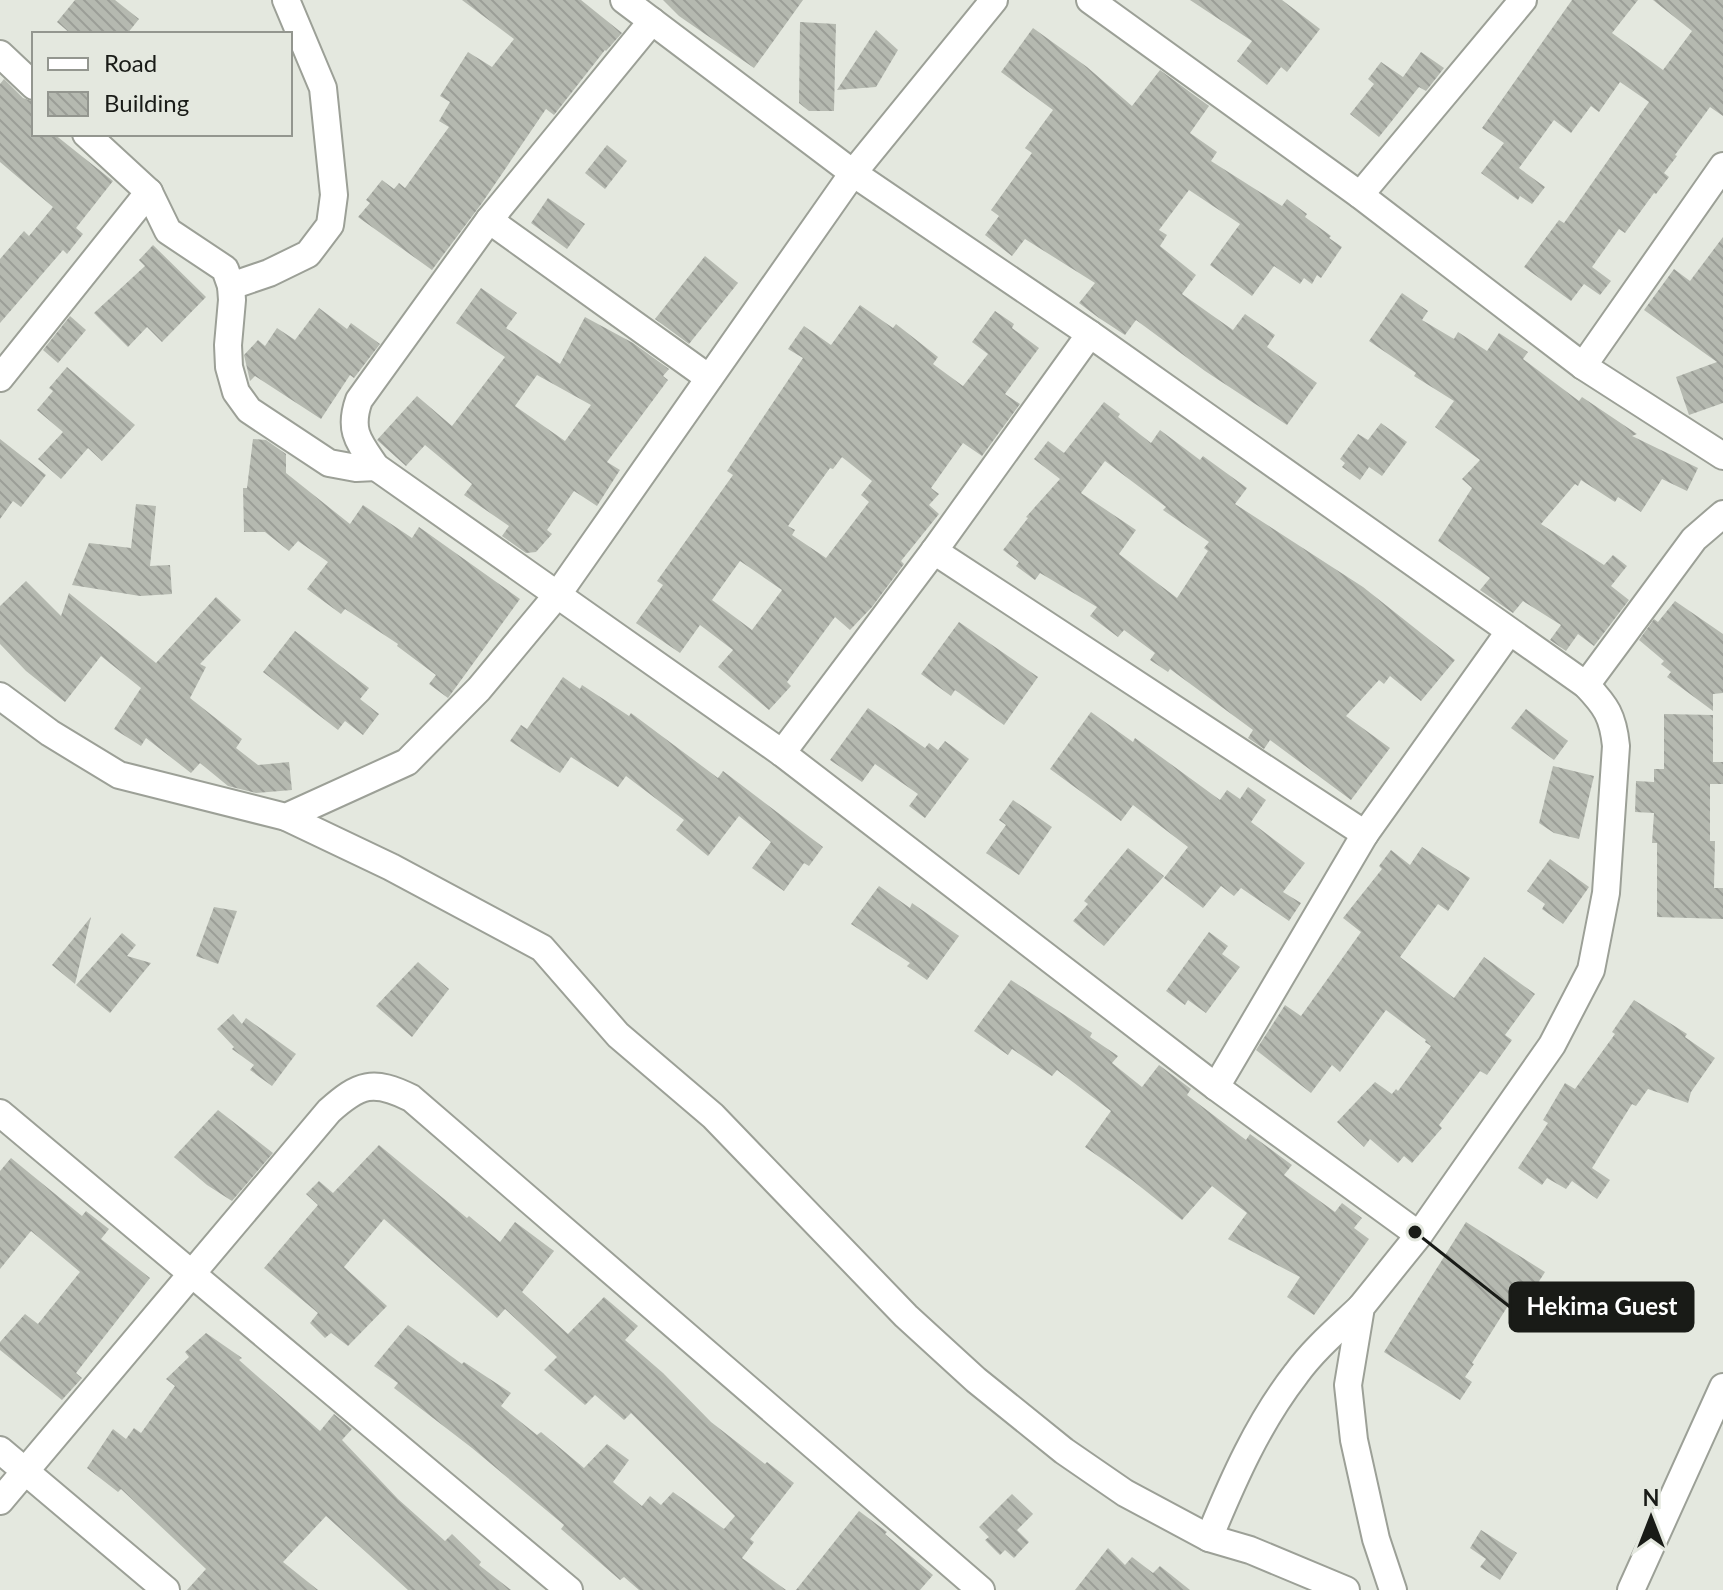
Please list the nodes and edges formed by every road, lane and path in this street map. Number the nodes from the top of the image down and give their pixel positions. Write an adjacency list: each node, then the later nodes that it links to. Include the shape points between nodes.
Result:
1 (286, 0): 15 (street, via 323,88 334,195 330,225 308,254)
2 (624, 0): 6 (street)
3 (994, 0): 11 (street)
4 (1090, 0): 13 (street)
5 (1523, 0): 13 (street)
6 (652, 21): 11 (street); 14 (street)
7 (0, 54): 8 (street)
8 (32, 84)
9 (88, 136): 12 (street)
10 (1723, 166): 17 (street)
11 (853, 173): 16 (street); 19 (street)
12 (149, 192): 15 (street, via 168,231 225,269); 18 (street)
13 (1360, 195): 17 (street)
14 (489, 220): 19 (street); 21 (street, via 359,400 355,434)
15 (231, 286): 21 (street, via 229,367 236,392 249,410 329,463)
16 (1090, 334): 23 (street); 25 (street)
17 (1583, 366): 20 (street)
18 (0, 378)
19 (709, 378): 24 (street)
20 (1723, 456)
21 (376, 467): 24 (street)
22 (1723, 514): 26 (street, via 1694,539)
23 (934, 551): 28 (street); 30 (street)
24 (558, 594): 28 (street); 29 (street, via 479,689 407,762)
25 (1509, 632): 26 (street); 30 (street)
26 (1586, 685): 33 (street, via 1614,721 1616,746 1606,893 1591,970 1552,1045)
27 (0, 696): 29 (street, via 119,775)
28 (782, 753): 31 (street)
29 (286, 817): 40 (street, via 542,948 618,1035 713,1116 906,1316 976,1380 1125,1493)
30 (1365, 834): 31 (street)
31 (1216, 1087): 33 (street)
32 (0, 1113): 34 (street)
33 (1419, 1235): 35 (street)
34 (193, 1274): 38 (street); 42 (street); 43 (street, via 329,1111 368,1086 390,1087 411,1098)
35 (1361, 1307): 40 (street, via 1282,1393 1239,1465); 45 (street, via 1348,1385 1354,1440)
36 (1723, 1387): 46 (street)
37 (0, 1450): 38 (street)
38 (24, 1470): 39 (street); 41 (street)
39 (0, 1501)
40 (1209, 1538): 44 (street)
41 (166, 1590)
42 (569, 1590)
43 (981, 1590)
44 (1346, 1590)
45 (1393, 1590)
46 (1631, 1590)

